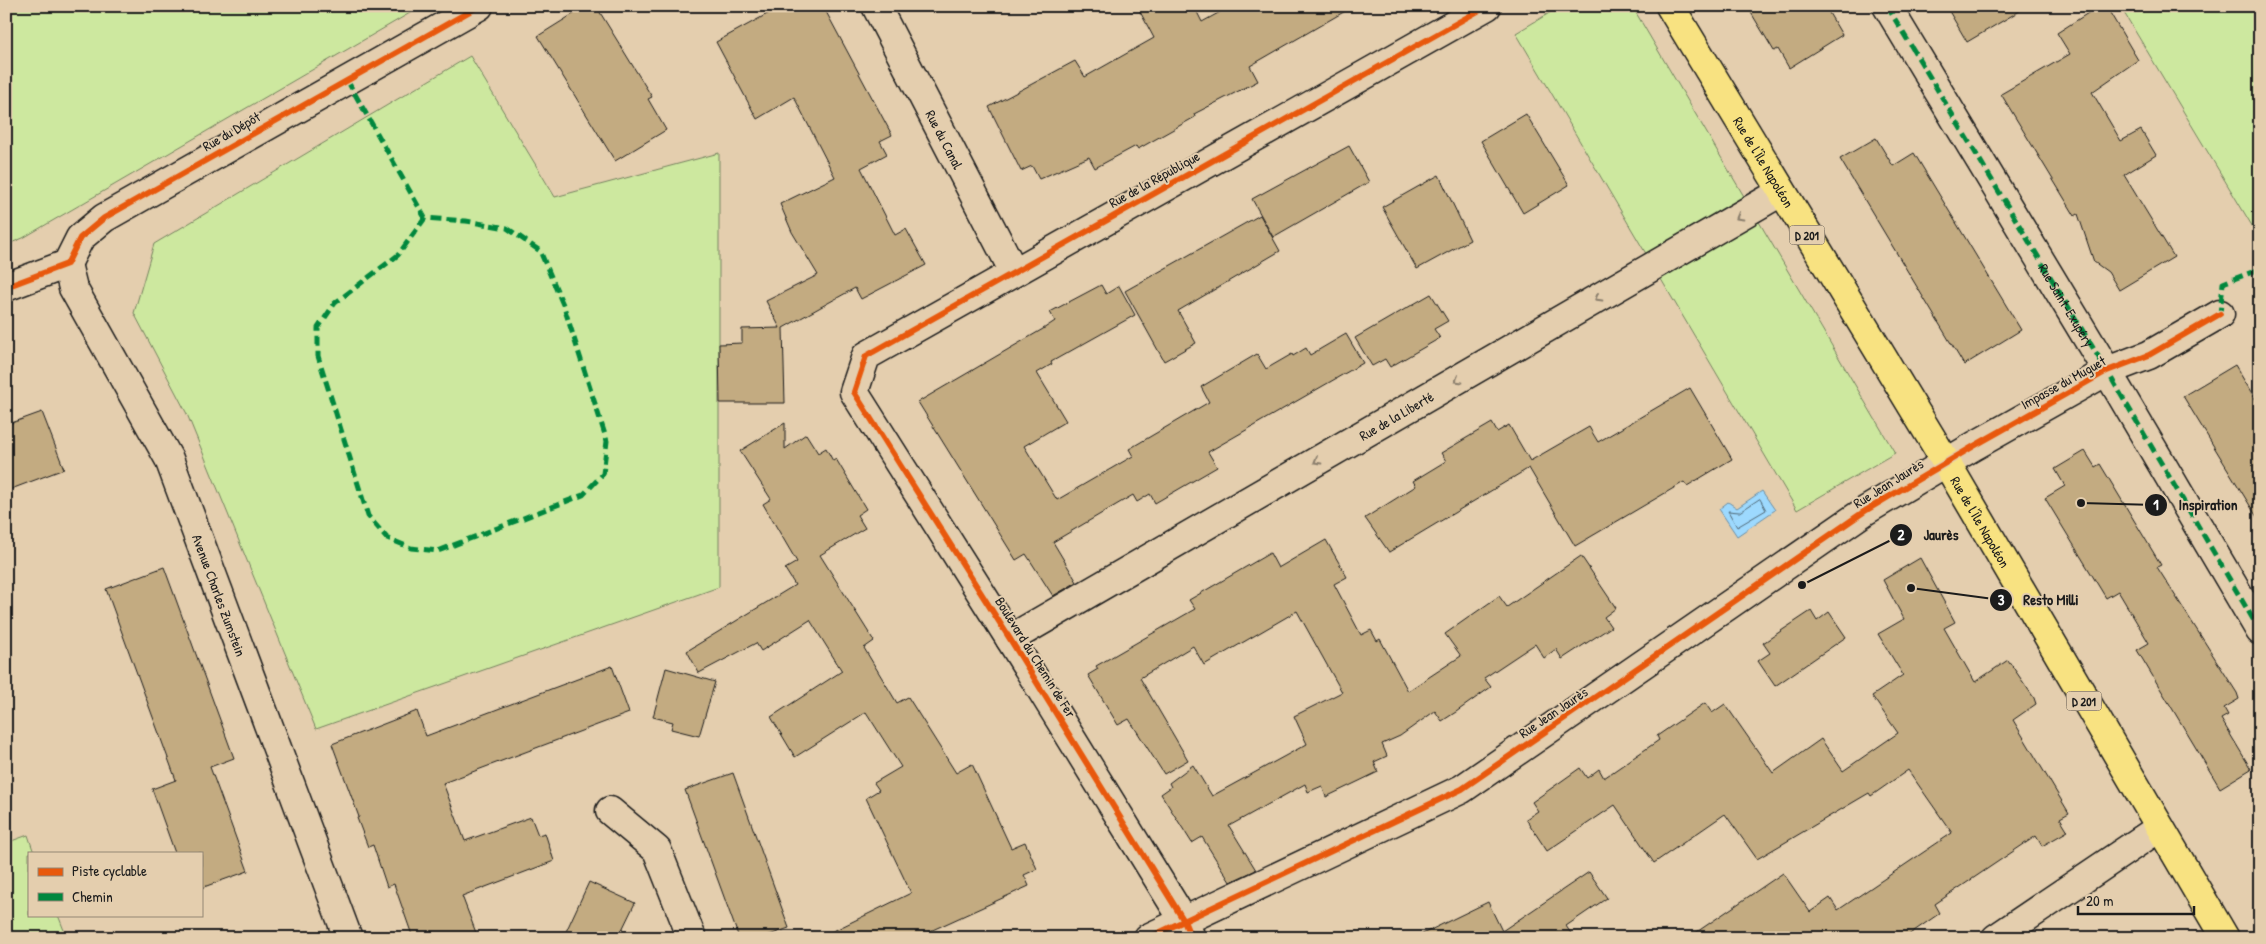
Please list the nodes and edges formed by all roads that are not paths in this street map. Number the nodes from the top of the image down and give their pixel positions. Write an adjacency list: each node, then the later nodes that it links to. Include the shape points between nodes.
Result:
1 (480, 6): 7 (street, Rue du Dépôt, via 104,218 80,238)
2 (876, 6): 8 (street, Rue du Canal)
3 (1487, 6): 8 (street, Rue de la République)
4 (1670, 6): 6 (main road, Rue de l'Île Napoléon / D 201)
5 (1887, 6): 11 (street, Rue Saint-Exupéry)
6 (1781, 192): 13 (main road, Rue de l'Île Napoléon / D 201); 15 (street, Rue de la Liberté, one-way to 15)
7 (66, 264): 9 (street); 19 (street, Avenue Charles Zumstein, via 73,288 169,459)
8 (1014, 272): 12 (street, Rue de la République, via 866,356)
9 (6, 287)
10 (2220, 314): 11 (street, Impasse du Muguet, via 2150,355)
11 (2108, 371): 13 (street, Impasse du Muguet); 14 (street, Rue Saint-Exupéry)
12 (854, 392): 15 (street, Boulevard du Chemin de Fer)
13 (1946, 462): 17 (main road, Rue de l'Île Napoléon / D 201); 18 (street, Rue Jean Jaurès, via 1866,511 1462,789)
14 (2260, 631)
15 (1010, 639): 18 (street, Boulevard du Chemin de Fer)
16 (610, 812): 20 (street, via 657,850)
17 (2159, 828): 22 (street); 23 (main road, Rue de l'Île Napoléon / D 201)
18 (1188, 929): 21 (street, Rue Jean Jaurès)
19 (348, 938)
20 (692, 938)
21 (1148, 938)
22 (1996, 938)
23 (2225, 938)

